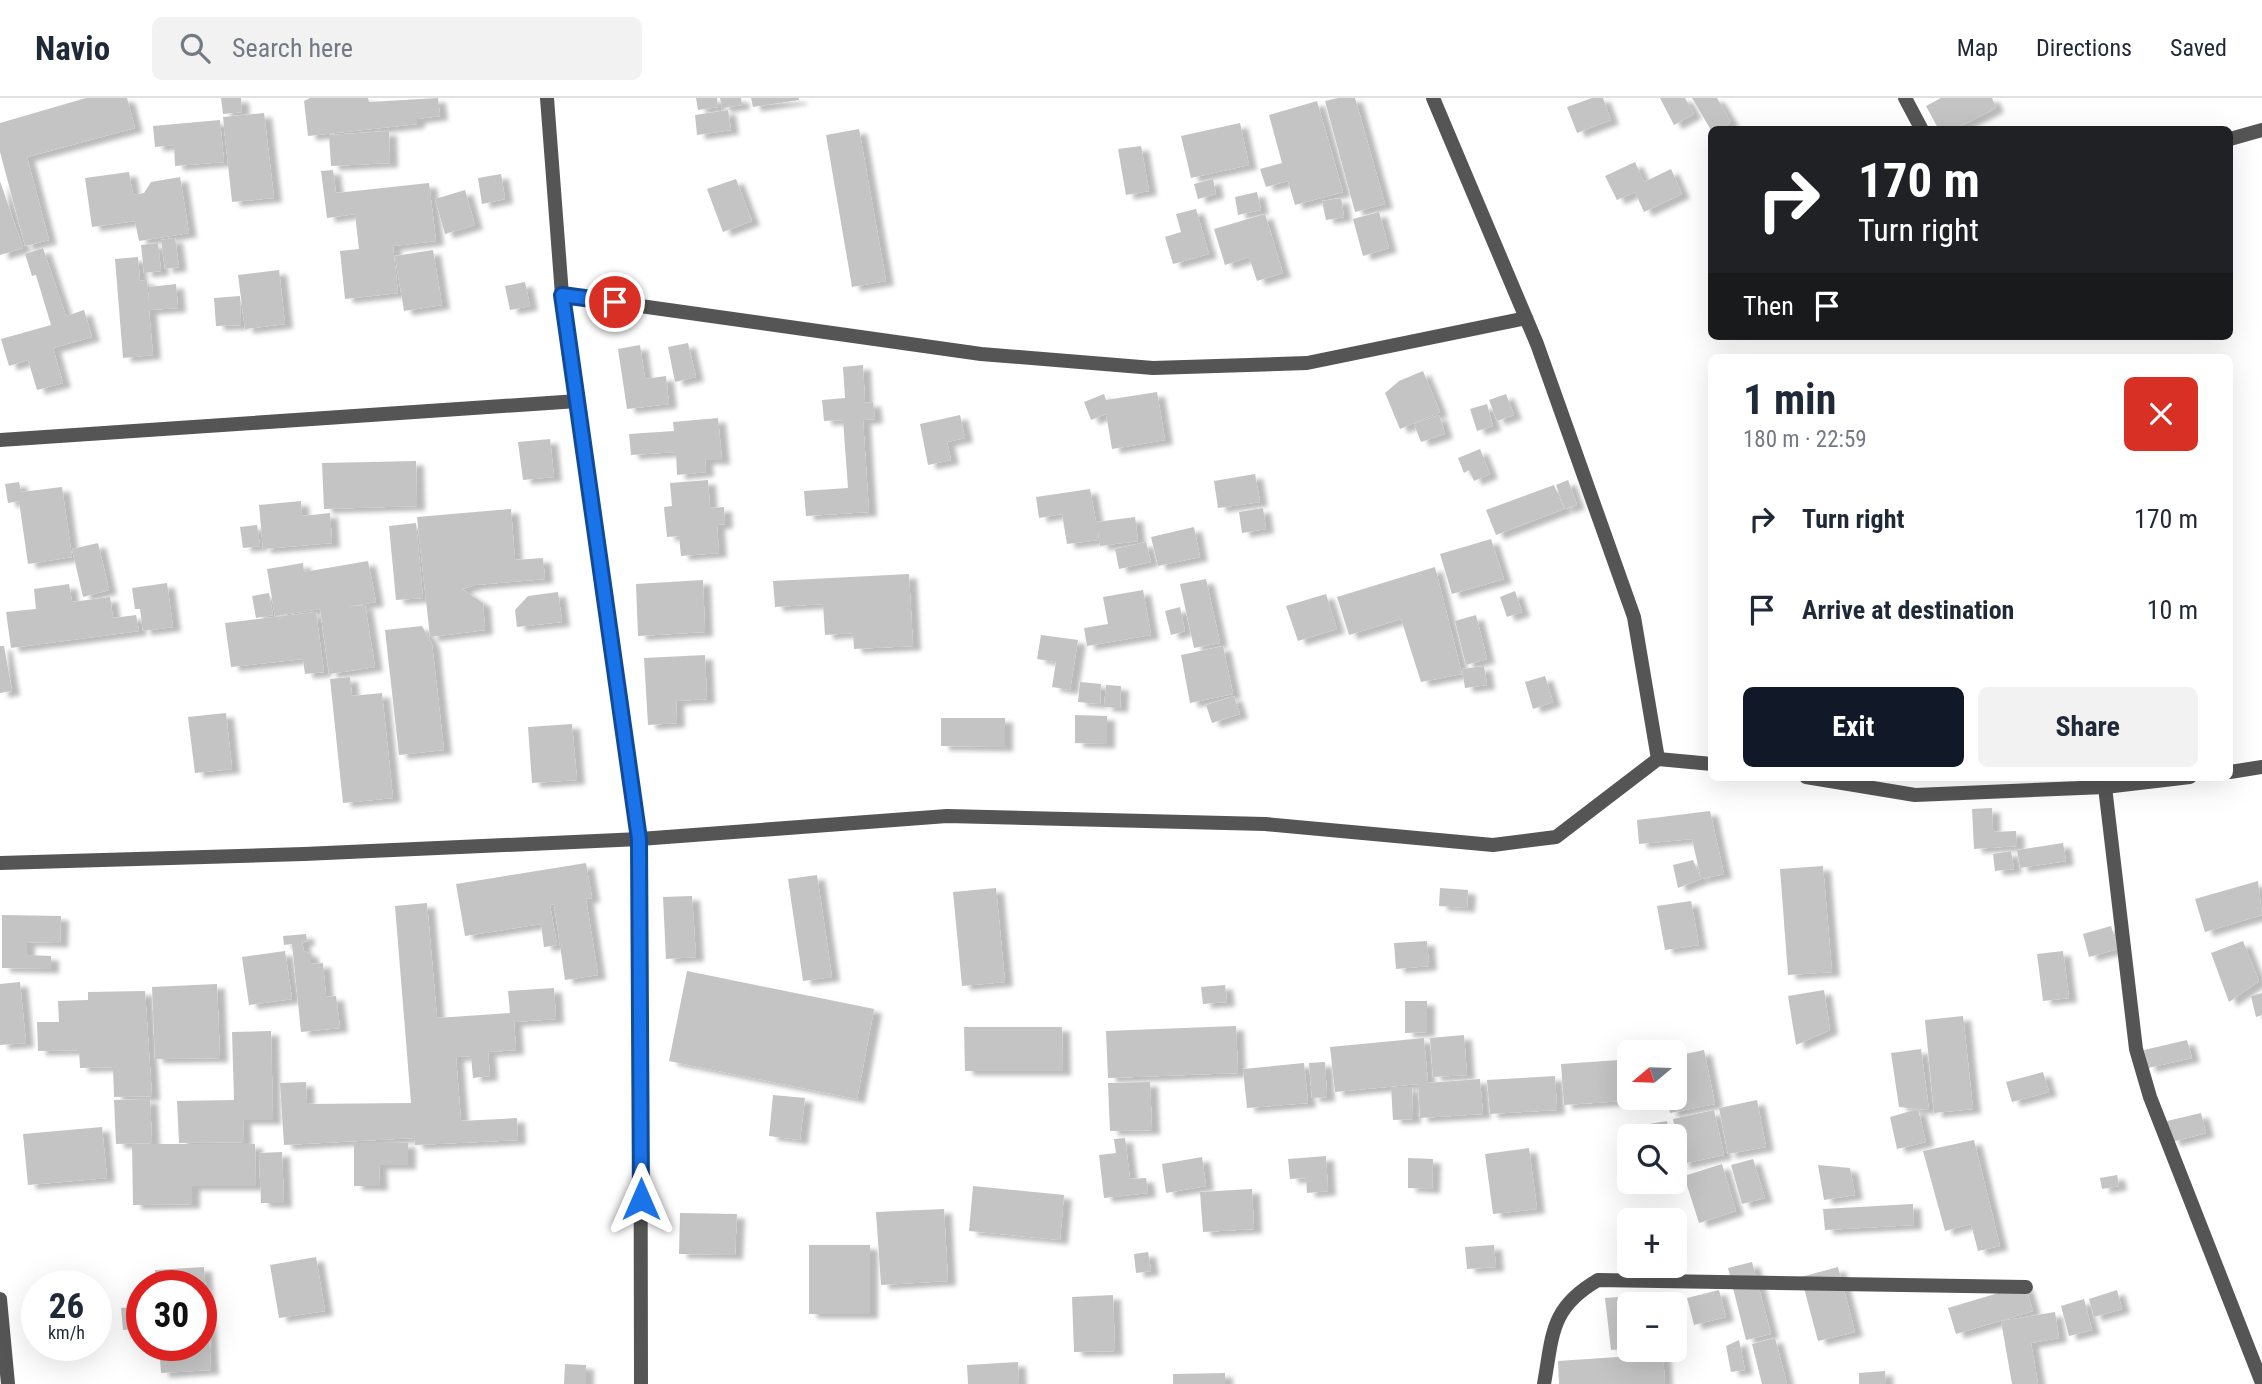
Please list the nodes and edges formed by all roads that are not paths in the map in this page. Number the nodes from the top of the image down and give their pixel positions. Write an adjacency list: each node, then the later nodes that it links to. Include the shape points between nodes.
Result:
1 (547, 98): 7 (street)
2 (1433, 98): 8 (street)
3 (1905, 98): 4 (street)
4 (1920, 126)
5 (2262, 130): 6 (street)
6 (2233, 138)
7 (562, 295): 8 (street, via 981,354 1153,368 1307,363); 9 (street)
8 (1526, 318): 11 (street, via 1634,617)
9 (578, 401): 10 (street); 18 (street)
10 (0, 440)
11 (1658, 759): 12 (street); 18 (street, via 1556,837 1493,845 1265,824 947,816)
12 (1708, 764)
13 (2262, 767): 14 (street)
14 (2233, 772)
15 (1830, 781): 17 (street, via 1915,795)
16 (2156, 781): 17 (street)
17 (2105, 787): 22 (street, via 2136,1049 2154,1110)
18 (639, 839): 19 (street); 24 (street)
19 (0, 863)
20 (2026, 1287): 25 (street, via 1598,1280 1576,1293 1556,1318)
21 (0, 1299): 23 (street)
22 (2262, 1381)
23 (8, 1384)
24 (641, 1384)
25 (1544, 1384)

